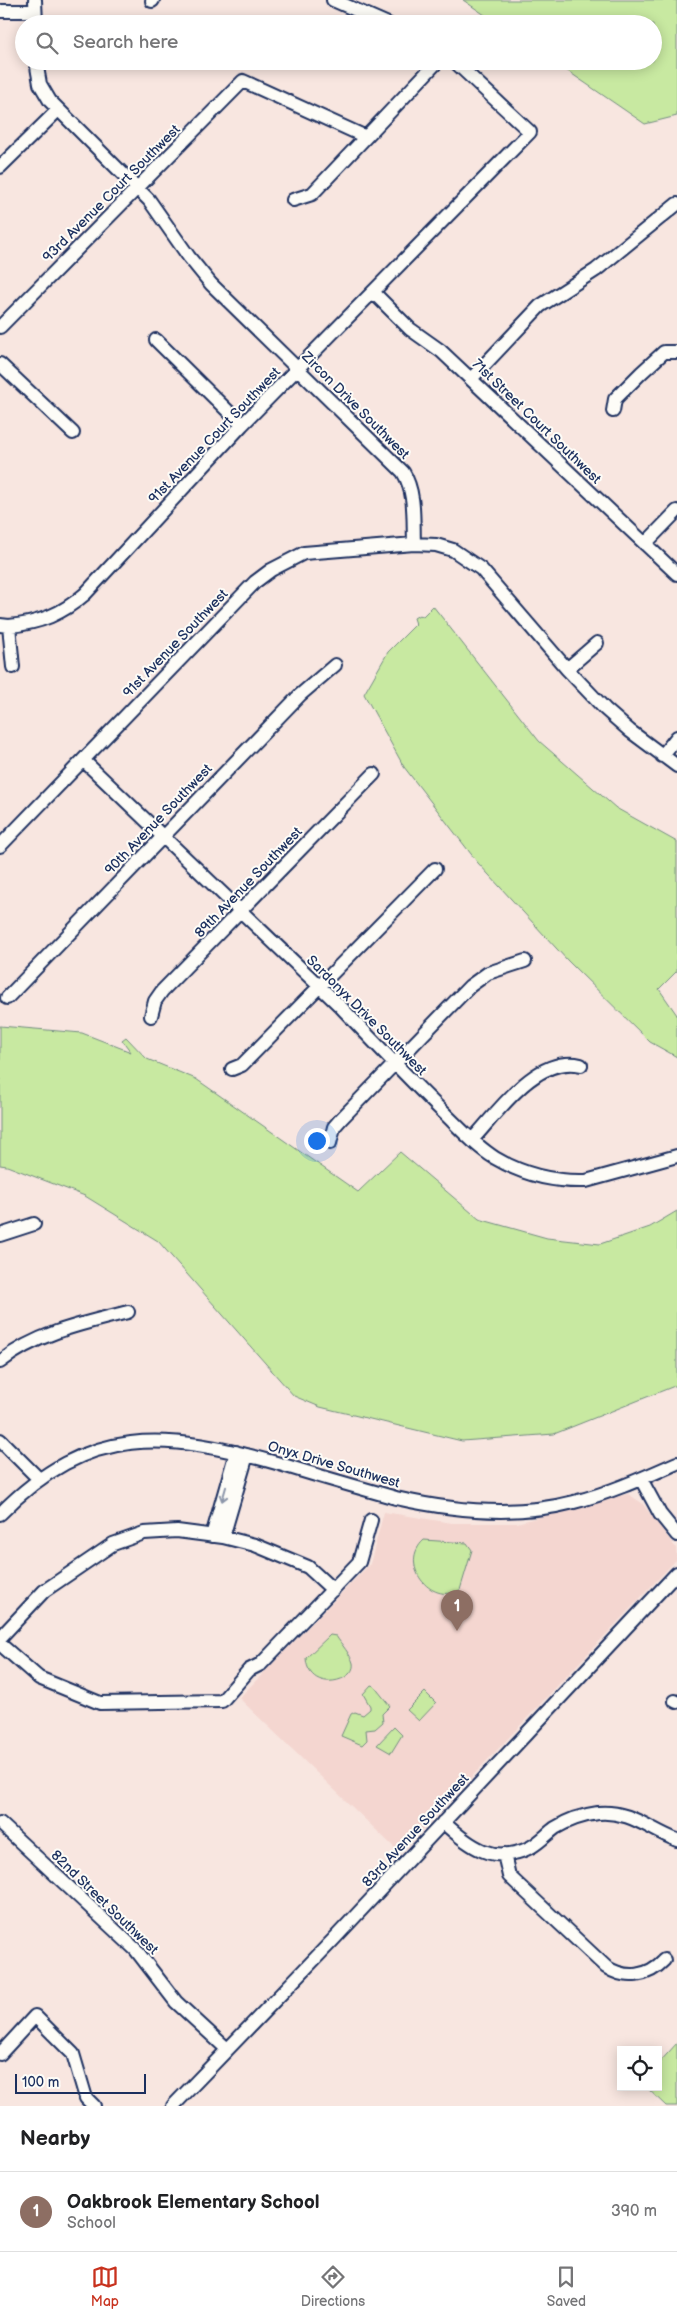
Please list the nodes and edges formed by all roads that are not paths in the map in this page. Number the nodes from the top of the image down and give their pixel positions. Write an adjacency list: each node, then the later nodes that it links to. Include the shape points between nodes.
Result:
1 (333, 0): 4 (street)
2 (0, 12): 3 (street)
3 (35, 12)
4 (367, 15)
5 (38, 70): 8 (street, Zircon Drive Southwest, via 40,84)
6 (429, 70): 9 (street)
7 (464, 70): 14 (street, 91st Avenue Court Southwest, via 530,132)
8 (58, 110): 10 (street); 11 (street, Zircon Drive Southwest)
9 (366, 137): 11 (street, 93rd Avenue Court Southwest, via 243,81); 12 (street, via 312,194)
10 (0, 166)
11 (136, 188): 15 (street, 93rd Avenue Court Southwest); 19 (street, Zircon Drive Southwest, via 149,200 211,284)
12 (293, 200)
13 (677, 204): 20 (street, via 596,270 540,306)
14 (374, 293): 19 (street, 91st Avenue Court Southwest); 20 (street, 71st Street Court Southwest, via 410,329 441,351)
15 (0, 327)
16 (156, 340): 22 (street)
17 (677, 352): 21 (street, via 664,352 641,373 615,399)
18 (0, 364): 23 (street)
19 (298, 369): 22 (street, 91st Avenue Court Southwest); 25 (street, Zircon Drive Southwest, via 403,472 412,496)
20 (471, 379): 26 (street, 71st Street Court Southwest)
21 (613, 411)
22 (242, 425): 28 (street, 91st Avenue Court Southwest, via 73,605 44,620)
23 (73, 433)
24 (677, 511): 26 (street)
25 (414, 544): 32 (street, via 453,550 481,569); 35 (street, 91st Avenue Southwest, via 304,552 271,570 255,582)
26 (646, 544): 27 (street, 71st Street Court Southwest)
27 (677, 574)
28 (5, 626): 31 (street)
29 (597, 643): 32 (street)
30 (335, 665): 38 (street, 90th Avenue Southwest, via 300,695)
31 (12, 667)
32 (567, 669): 34 (street, via 605,709)
33 (677, 737): 34 (street)
34 (662, 756): 36 (street)
35 (83, 760): 38 (street, Sardonyx Drive Southwest); 39 (street, 91st Avenue Southwest)
36 (677, 766)
37 (374, 774): 41 (street, 89th Avenue Southwest)
38 (162, 836): 41 (street, Sardonyx Drive Southwest); 44 (street, 90th Avenue Southwest)
39 (0, 846)
40 (435, 869): 43 (street)
41 (240, 912): 43 (street, Sardonyx Drive Southwest); 45 (street, 89th Avenue Southwest, via 162,991)
42 (526, 961): 46 (street, via 488,973 476,981)
43 (318, 986): 46 (street, Sardonyx Drive Southwest); 48 (street, via 242,1066)
44 (7, 998)
45 (151, 1016)
46 (394, 1064): 49 (street, Sardonyx Drive Southwest); 50 (street, via 334,1127)
47 (581, 1065): 49 (street, via 562,1063 538,1073)
48 (232, 1069)
49 (472, 1140): 51 (street, Sardonyx Drive Southwest, via 509,1165 562,1181 586,1181)
50 (330, 1143)
51 (677, 1156)
52 (34, 1224): 53 (street)
53 (0, 1235)
54 (128, 1312): 55 (street, via 42,1337)
55 (0, 1362)
56 (0, 1440): 59 (street)
57 (241, 1454): 59 (street, Onyx Drive Southwest, via 165,1440 130,1442 80,1457); 60 (street, Onyx Drive Southwest, via 396,1498 473,1510 572,1503); 64 (street)
58 (677, 1463): 60 (street, Onyx Drive Southwest)
59 (39, 1479): 61 (street, Onyx Drive Southwest)
60 (641, 1479): 63 (street, via 660,1514)
61 (0, 1514)
62 (371, 1520): 66 (street, via 359,1562)
63 (677, 1535)
64 (218, 1536): 66 (street, via 255,1544 295,1560 308,1567); 67 (street, via 144,1533 113,1544 44,1591)
65 (677, 1573): 69 (street, 83rd Avenue Southwest)
66 (333, 1590): 68 (street, via 261,1664 249,1670 222,1701 100,1703 39,1678)
67 (0, 1638)
68 (0, 1644)
69 (442, 1822): 72 (street, via 475,1848 495,1855); 74 (street, 83rd Avenue Southwest)
70 (0, 1823): 74 (street, 82nd Street Southwest, via 136,1950 176,2002)
71 (677, 1840): 72 (street, via 642,1821 598,1813 568,1821 531,1847)
72 (504, 1854): 73 (street, via 509,1876 606,1967 632,1976 650,1972)
73 (664, 1960)
74 (227, 2049): 77 (street, 83rd Avenue Southwest)
75 (0, 2054): 76 (street, via 35,2016 73,2054)
76 (86, 2103)
77 (173, 2106)

